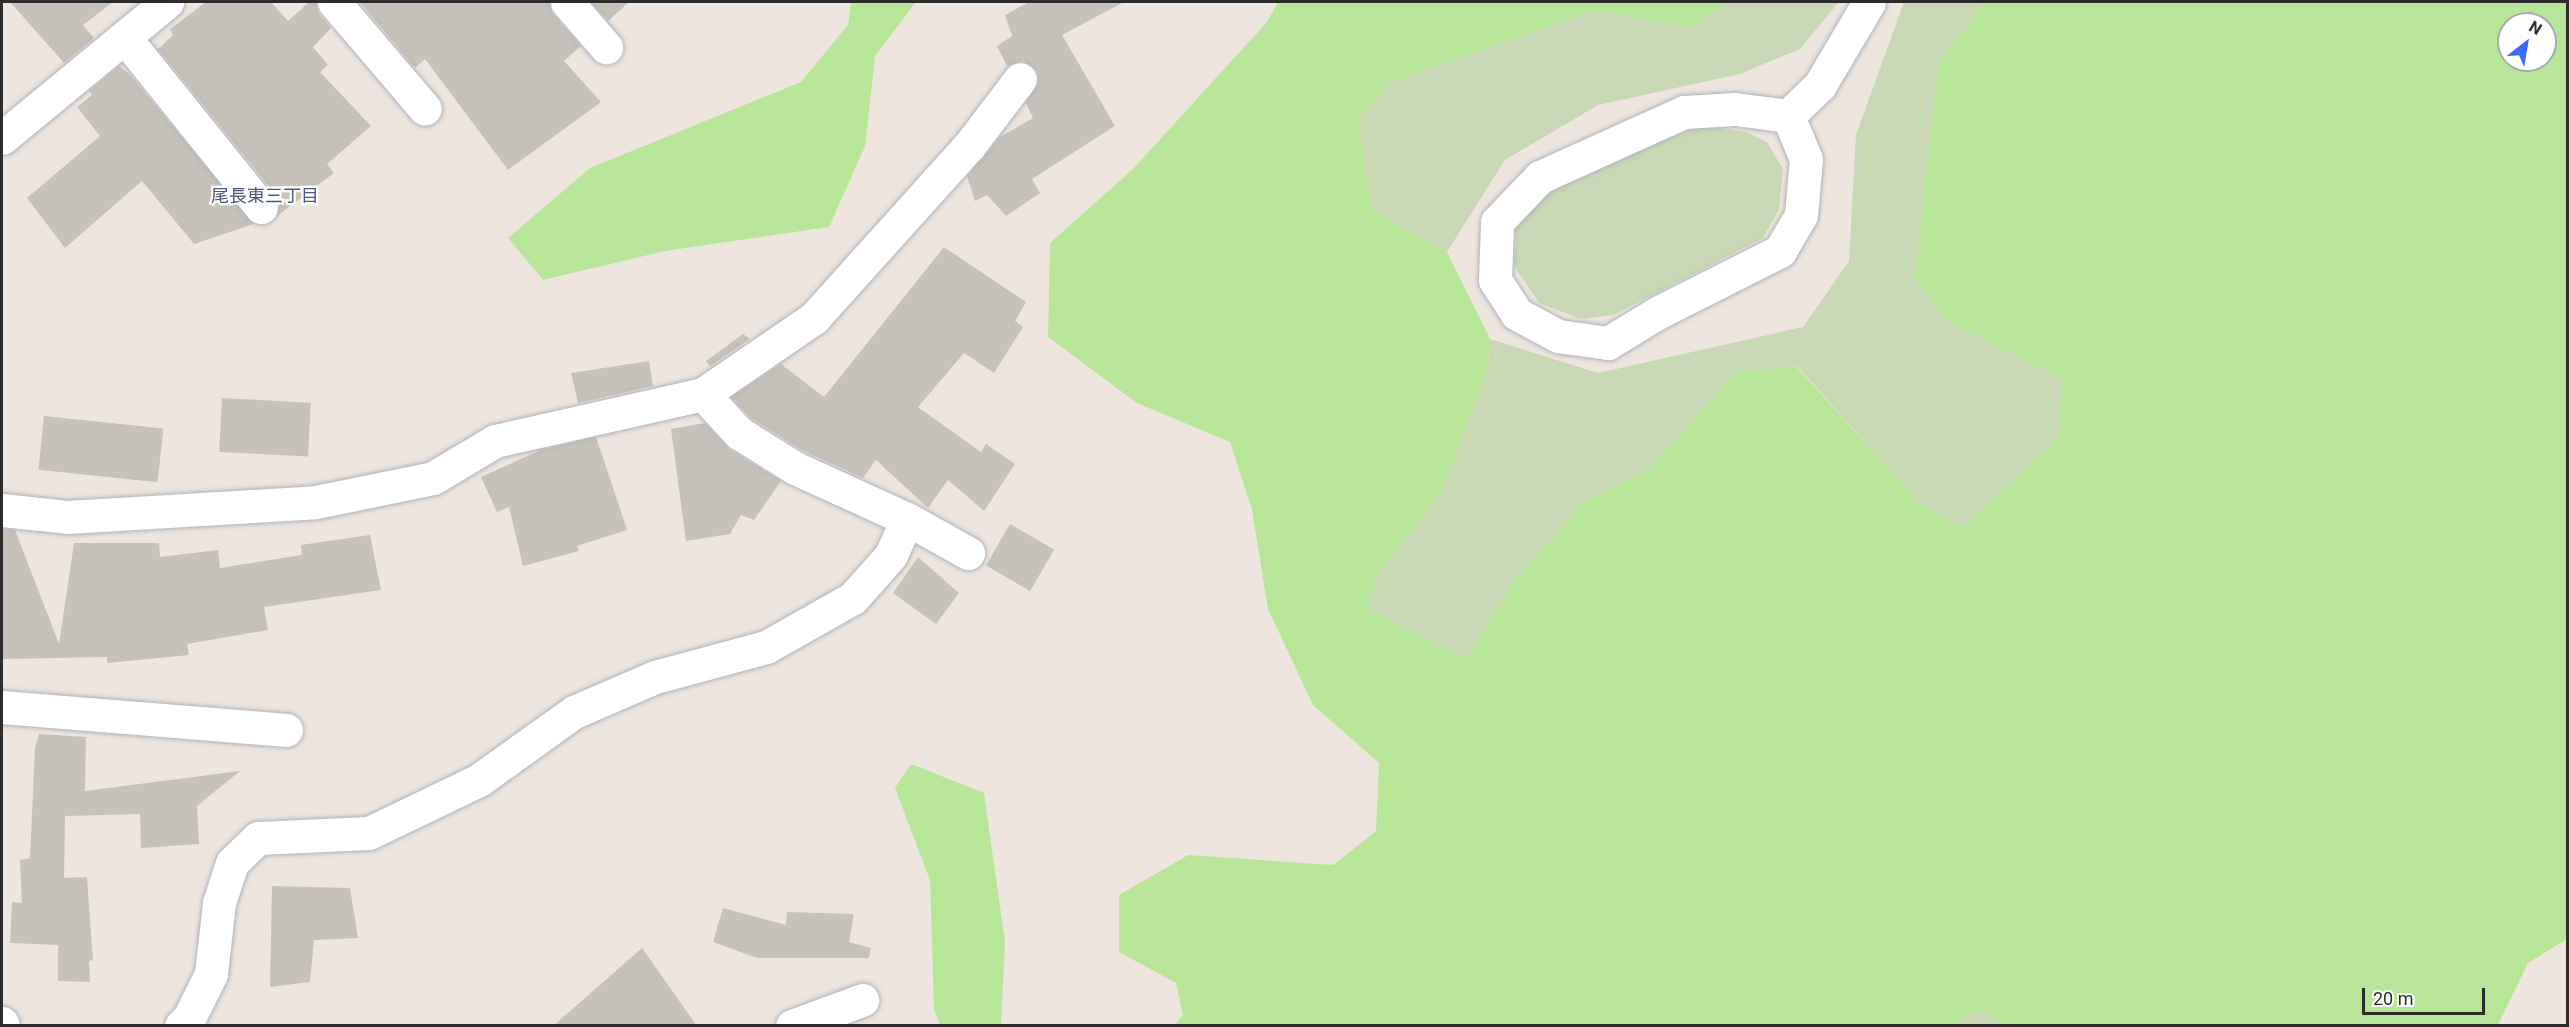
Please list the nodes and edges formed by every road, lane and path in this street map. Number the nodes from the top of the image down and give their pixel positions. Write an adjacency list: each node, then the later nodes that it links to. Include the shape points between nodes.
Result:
1 (167, 2): 5 (street)
2 (334, 2): 8 (street)
3 (567, 2): 6 (street)
4 (1869, 2): 9 (street, via 1820,85)
5 (125, 38): 10 (street); 11 (street)
6 (606, 47)
7 (1020, 79): 12 (street, via 969,146 814,318)
8 (425, 109)
9 (1788, 116): 9 (street, via 1806,159 1801,215 1780,251 1608,342 1558,336 1517,314 1494,280 1497,222 1540,177 1684,112 1734,109)
10 (2, 138)
11 (261, 207)
12 (703, 394): 13 (street, via 495,441 433,478 316,502 67,517); 14 (street, via 739,433 795,468)
13 (2, 510)
14 (907, 519): 15 (street); 19 (street, via 891,555 852,598 766,647 655,677 574,712 479,780 369,833 258,838 231,863 219,903 211,974)
15 (968, 553)
16 (2, 707): 17 (street)
17 (286, 730)
18 (862, 1000): 20 (street)
19 (181, 1026)
20 (792, 1026)

